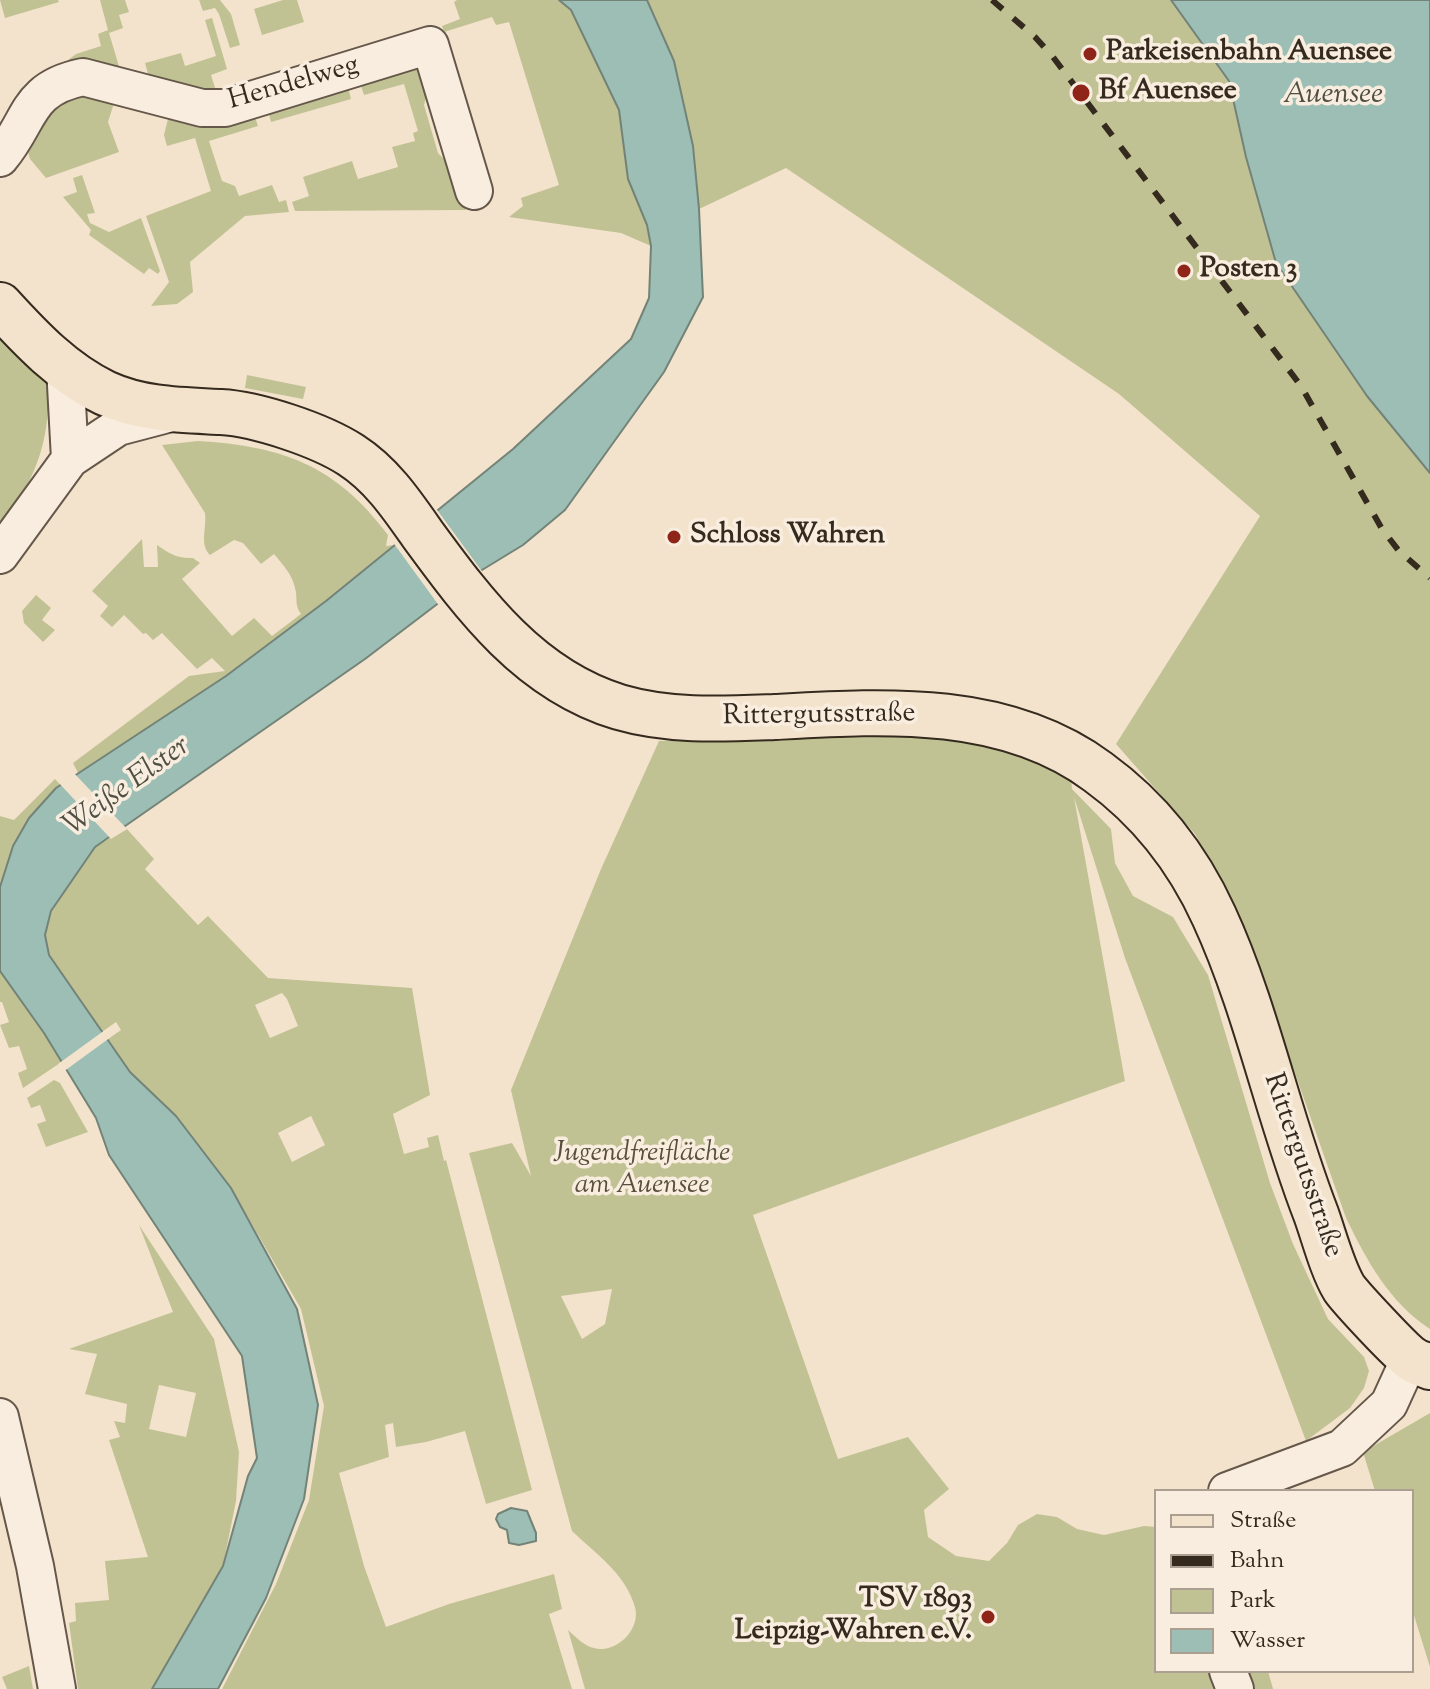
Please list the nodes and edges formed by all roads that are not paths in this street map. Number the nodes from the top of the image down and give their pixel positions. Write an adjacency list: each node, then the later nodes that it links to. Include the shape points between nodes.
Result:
1 (0, 158): 2 (street, Hendelweg, via 44,92 64,81 102,80 202,108 225,108 430,45)
2 (474, 191)
3 (0, 305): 4 (main road, Rittergutsstraße)
4 (65, 367): 5 (main road, Rittergutsstraße, via 107,394); 6 (street)
5 (177, 411): 6 (street, via 118,427); 8 (main road, Rittergutsstraße, via 223,412 271,422 330,444 370,469 497,629 578,691 620,707 710,720 875,712 949,716 1004,727 1055,746 1096,770 1164,833 1198,884 1232,956 1297,1165 1344,1287)
6 (70, 459): 7 (street)
7 (0, 555)
8 (1420, 1362): 10 (street, via 1389,1404 1342,1448)
9 (0, 1417): 11 (street)
10 (1232, 1489)
11 (57, 1689)

